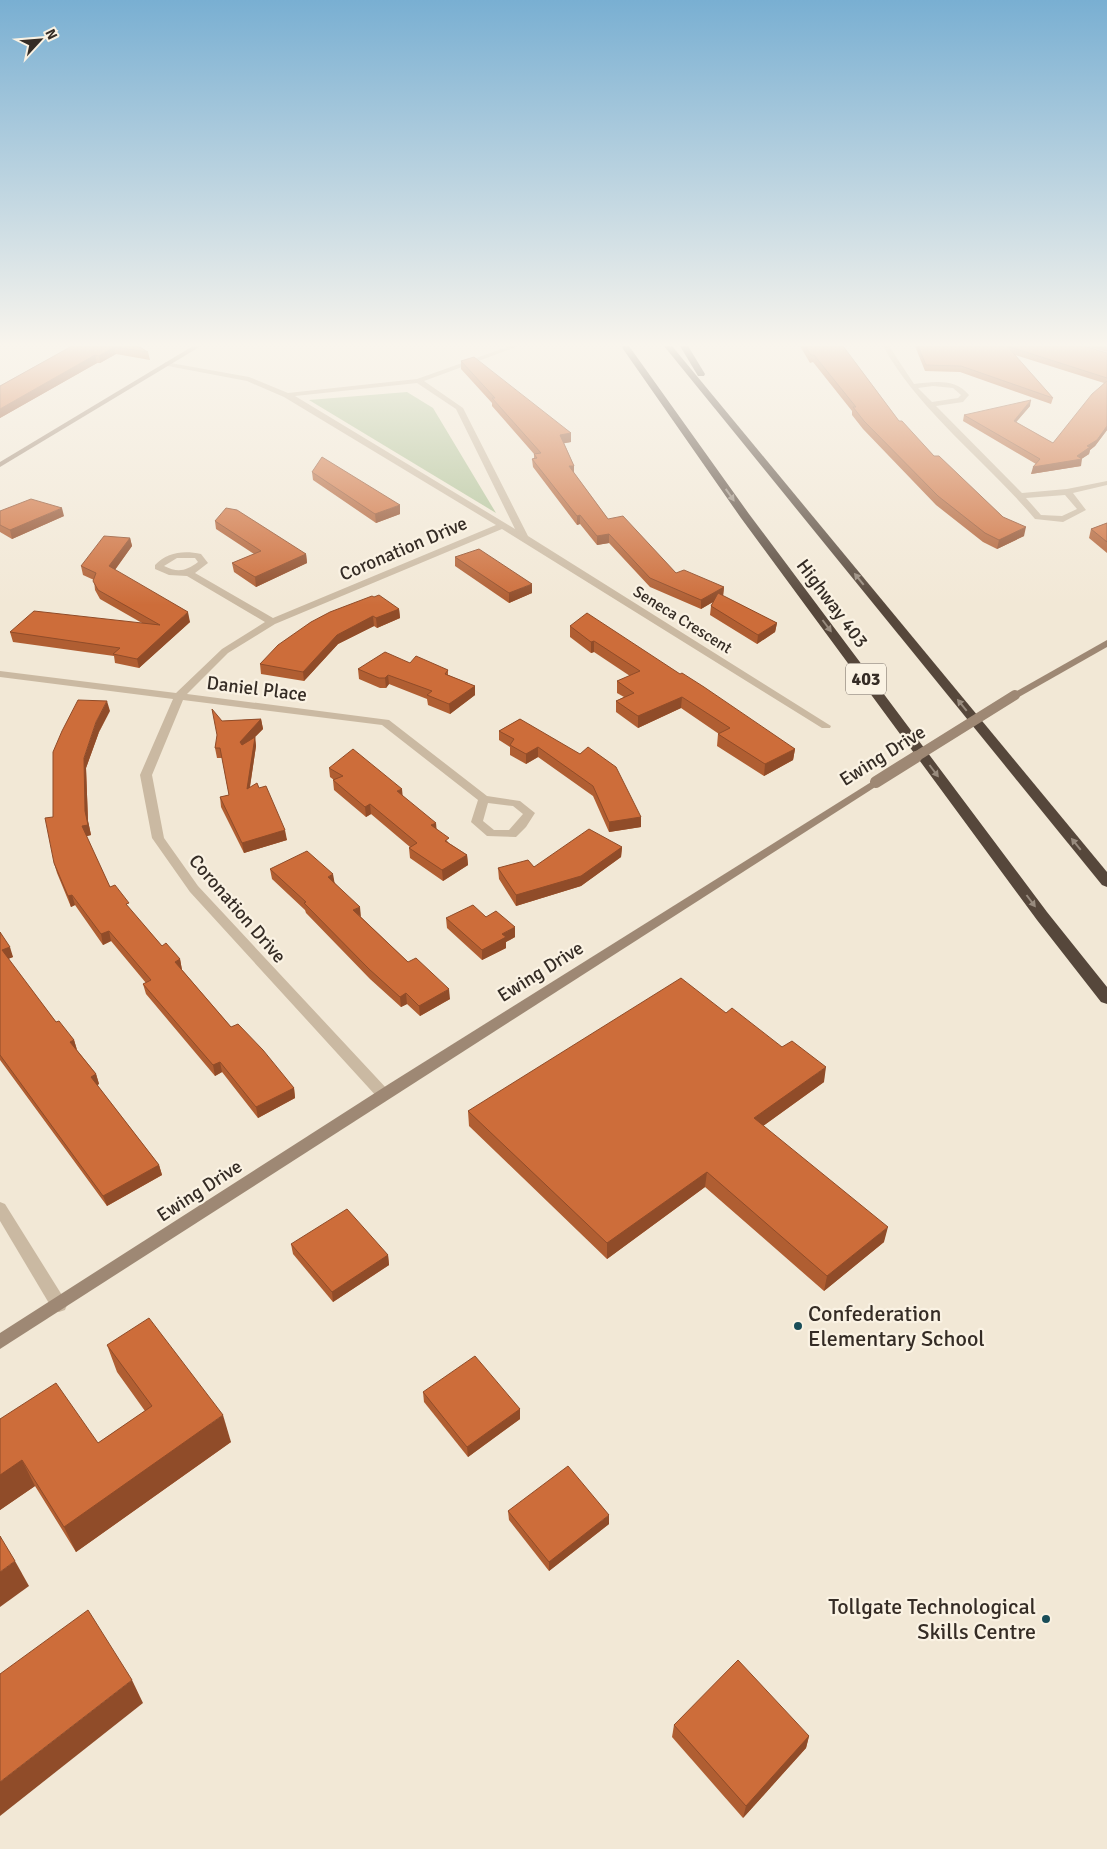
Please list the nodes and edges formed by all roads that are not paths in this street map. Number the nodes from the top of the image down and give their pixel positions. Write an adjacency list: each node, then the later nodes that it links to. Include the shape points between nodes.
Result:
1 (53, 432): 7 (street)
2 (349, 432): 11 (street, Seneca Crescent)
3 (471, 432): 12 (street)
4 (686, 432): 21 (highway, Highway 403 / 403, one-way to 21, via 1042,916)
5 (739, 432): 20 (highway, Highway 403, one-way to 5)
6 (958, 432): 10 (street)
7 (0, 464)
8 (1107, 483): 9 (street)
9 (1067, 492): 10 (street); 10 (street, via 1082,510 1063,519 1038,516)
10 (1020, 496)
11 (504, 525): 12 (street, Seneca Crescent); 14 (street, Coronation Drive)
12 (524, 538): 18 (street, Seneca Crescent)
13 (189, 574): 14 (street)
14 (272, 622): 17 (street, Coronation Drive, via 225,651)
15 (1107, 643): 22 (street, Ewing Drive, bridge, via 1015,695)
16 (0, 674): 17 (street, Daniel Place)
17 (180, 696): 19 (street, Daniel Place, via 385,722); 22 (street, Coronation Drive, via 146,775 158,838 194,889)
18 (826, 726)
19 (484, 799)
20 (1107, 882)
21 (1107, 998)
22 (383, 1094): 24 (street, Ewing Drive)
23 (0, 1208): 24 (street)
24 (59, 1305): 25 (street, Ewing Drive)
25 (0, 1342)

